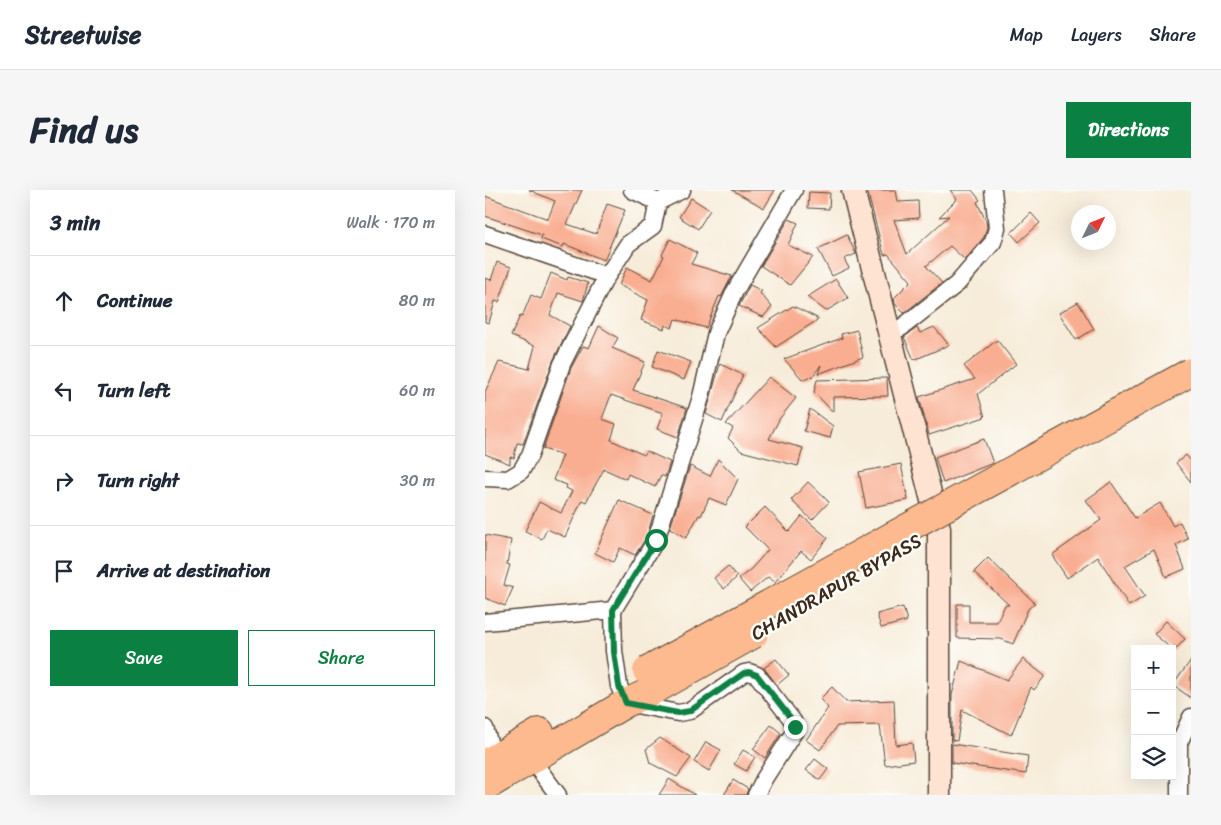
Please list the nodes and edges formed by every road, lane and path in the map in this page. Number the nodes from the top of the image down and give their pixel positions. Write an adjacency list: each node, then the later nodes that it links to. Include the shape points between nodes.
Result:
1 (632, 190): 6 (street)
2 (682, 190): 6 (street)
3 (794, 190): 13 (street, via 735,291 716,333 701,397 656,540)
4 (853, 190): 9 (street)
5 (993, 190): 9 (street, via 997,228 993,242 957,284 901,328)
6 (658, 202): 8 (street, via 653,226 628,244)
7 (485, 234): 8 (street)
8 (607, 276): 12 (street, via 562,364 521,471 508,479)
9 (889, 332): 24 (street, via 939,528)
10 (1191, 372): 15 (highway, CHANDRAPUR BYPASS, bridge)
11 (1191, 393): 15 (highway, CHANDRAPUR BYPASS, bridge)
12 (485, 478)
13 (613, 610): 14 (street); 16 (street, via 614,652)
14 (485, 622)
15 (652, 680): 16 (highway, CHANDRAPUR BYPASS)
16 (623, 695): 19 (highway, CHANDRAPUR BYPASS); 20 (highway, CHANDRAPUR BYPASS); 23 (street, via 684,713 744,673 754,673 795,727)
17 (1191, 717): 25 (street, via 1179,743)
18 (485, 728): 20 (street)
19 (531, 760): 21 (highway, CHANDRAPUR BYPASS); 22 (street)
20 (489, 761)
21 (485, 787)
22 (558, 795)
23 (756, 795)
24 (939, 795)
25 (1179, 795)

